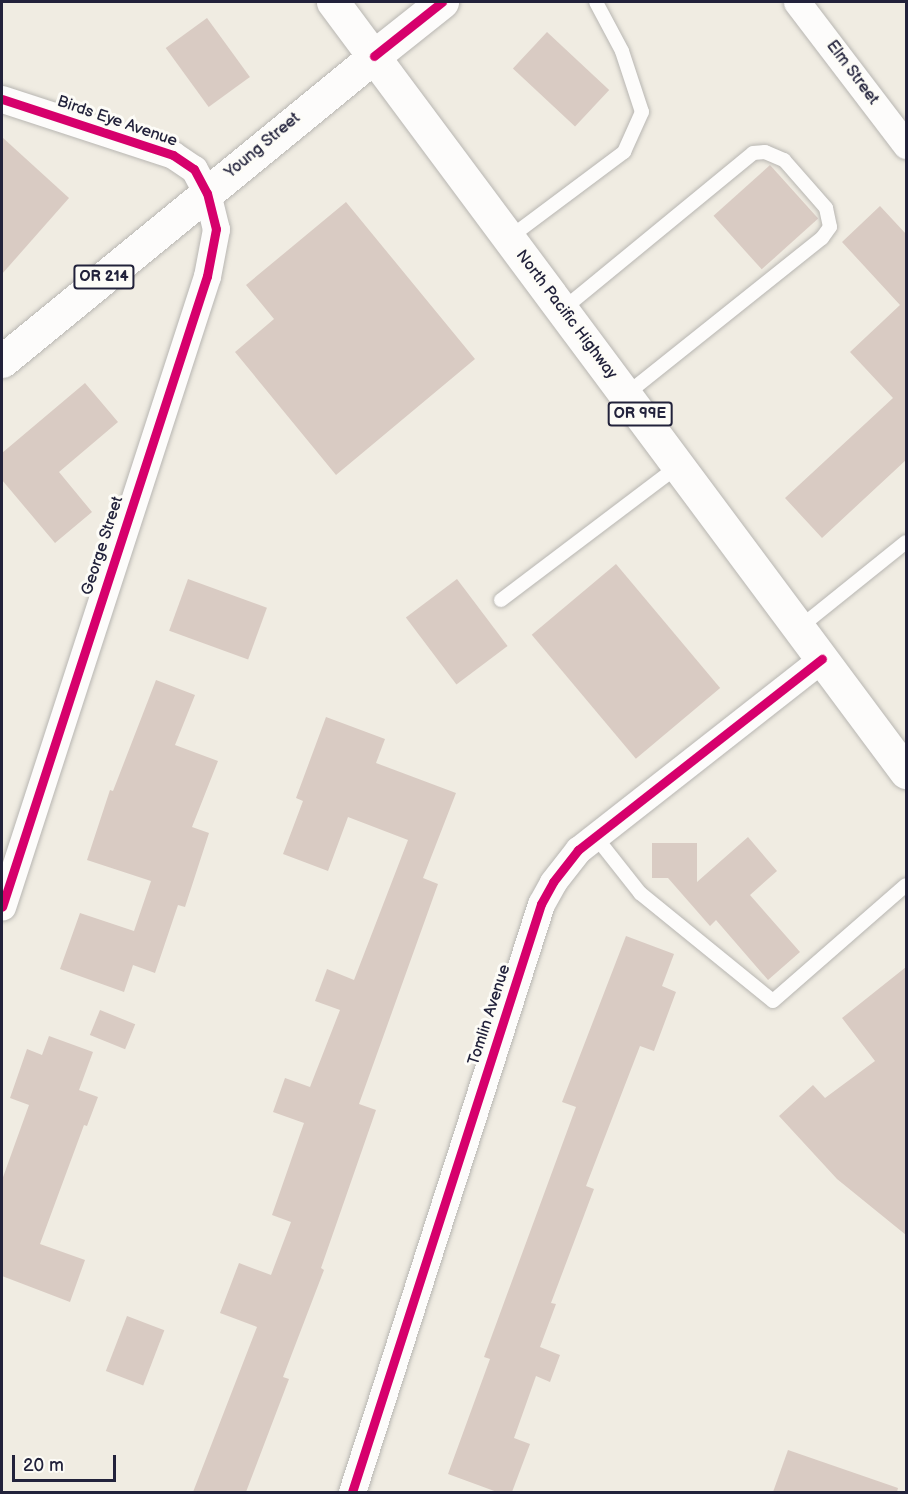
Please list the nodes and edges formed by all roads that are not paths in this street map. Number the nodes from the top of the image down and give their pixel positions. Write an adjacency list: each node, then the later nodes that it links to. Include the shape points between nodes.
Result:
1 (333, 2): 5 (main road, North Pacific Highway / OR 99E)
2 (442, 2): 5 (main road, Young Street)
3 (596, 2): 9 (lane, via 622,51 642,112 624,152)
4 (797, 2): 7 (street, Elm Street)
5 (374, 56): 8 (main road, Young Street / OR 214); 9 (main road, North Pacific Highway / OR 99E)
6 (2, 99): 8 (street, Birds Eye Avenue, via 173,155 194,169)
7 (906, 145)
8 (207, 193): 11 (main road, Young Street / OR 214); 21 (street, George Street, via 216,229 207,276)
9 (509, 238): 10 (main road, North Pacific Highway / OR 99E)
10 (562, 310): 12 (main road, North Pacific Highway / OR 99E); 12 (lane, via 753,153 765,152 784,160 826,208 830,227 822,238)
11 (2, 361)
12 (625, 394): 13 (main road, North Pacific Highway / OR 99E)
13 (678, 466): 15 (lane); 16 (main road, North Pacific Highway / OR 99E)
14 (906, 542): 16 (lane)
15 (501, 600)
16 (799, 628): 17 (main road, North Pacific Highway / OR 99E)
17 (822, 659): 18 (main road, North Pacific Highway / OR 99E); 19 (street, Tomlin Avenue)
18 (906, 771)
19 (595, 836): 20 (lane, via 640,893 773,1001); 22 (street, Tomlin Avenue, via 564,864 541,904)
20 (906, 885)
21 (2, 907)
22 (352, 1492)

